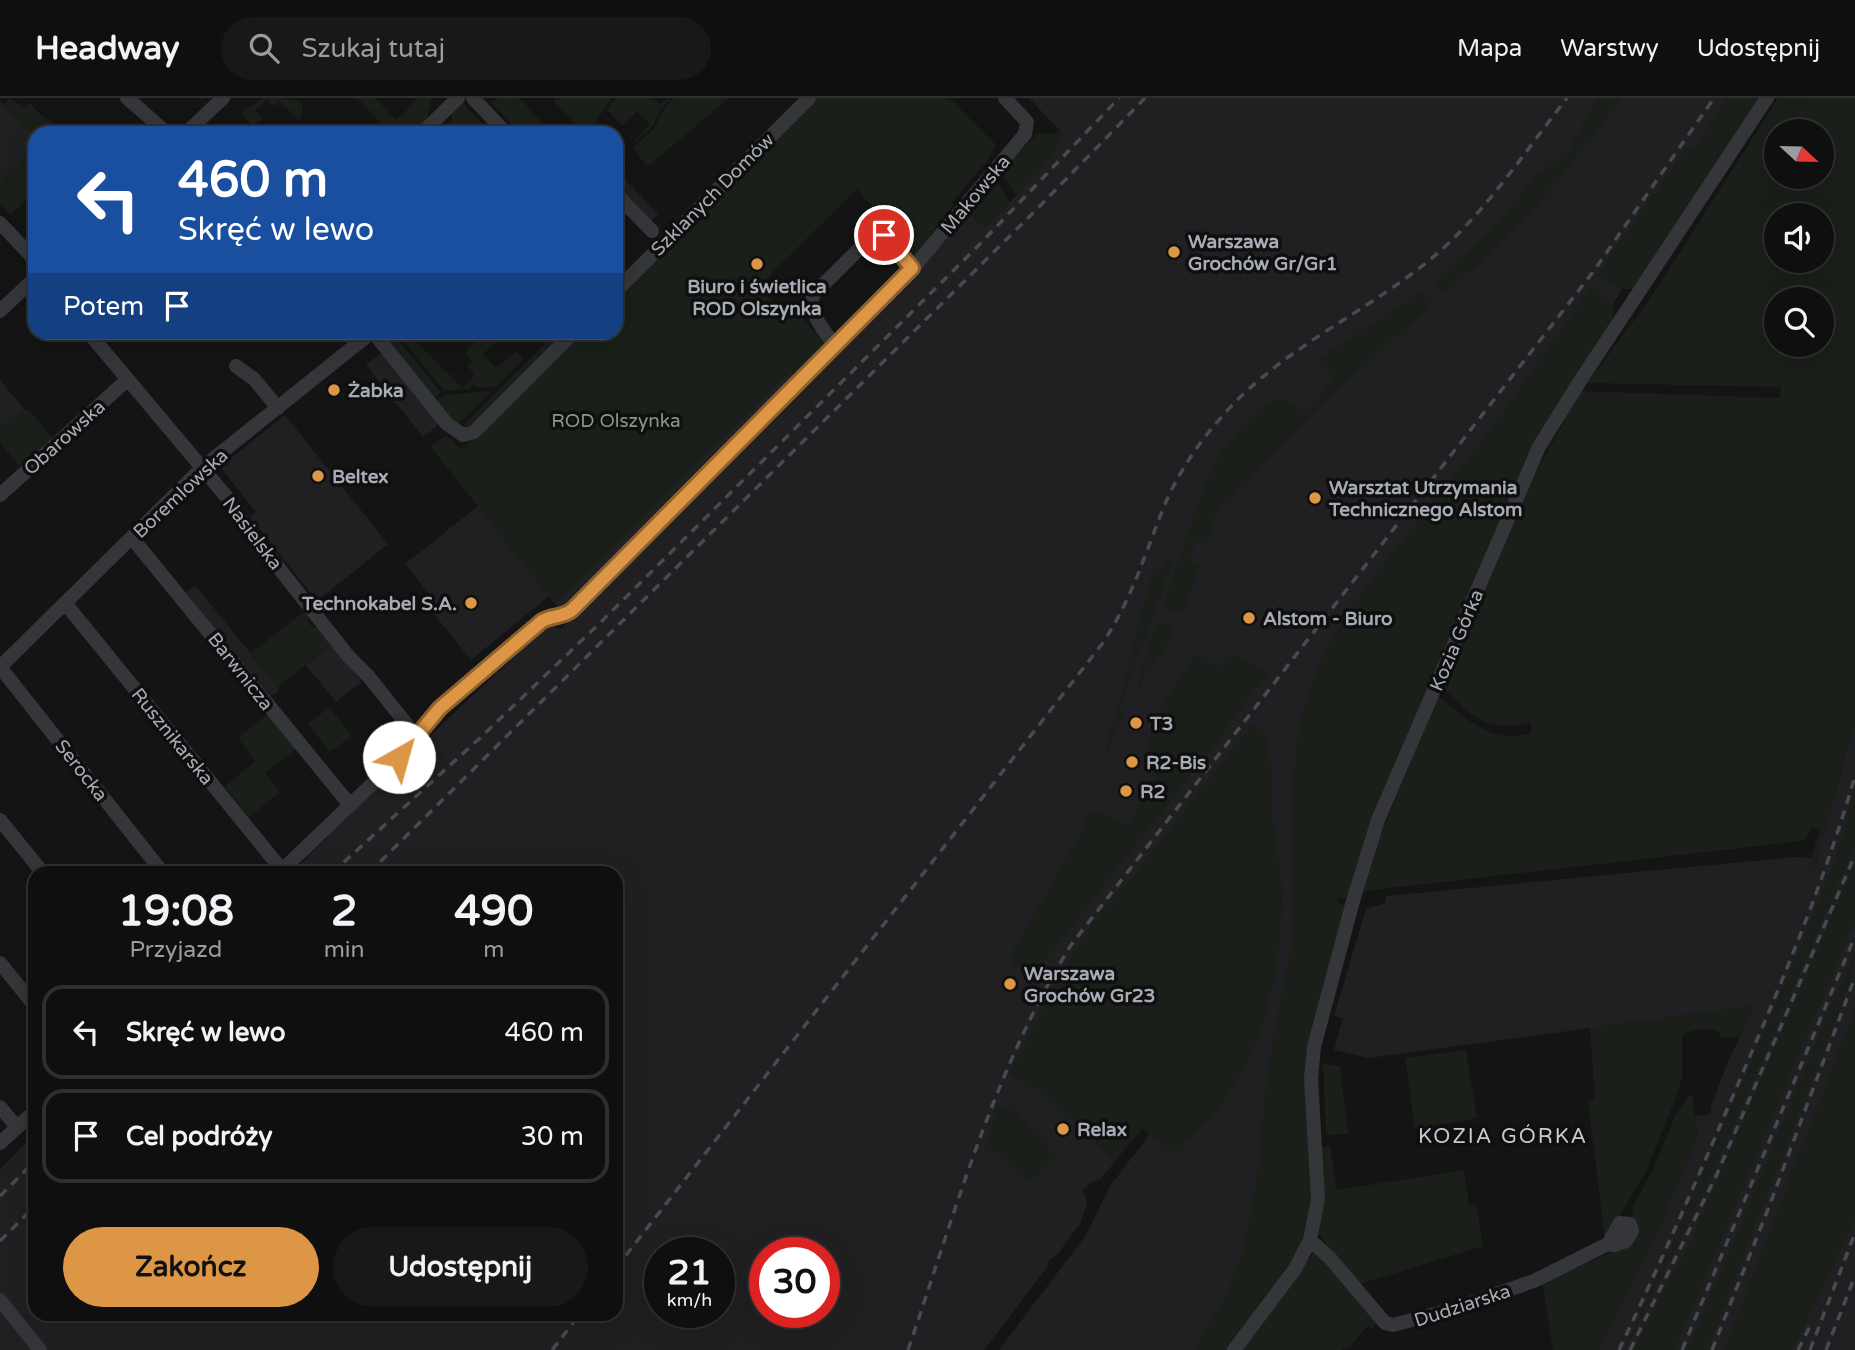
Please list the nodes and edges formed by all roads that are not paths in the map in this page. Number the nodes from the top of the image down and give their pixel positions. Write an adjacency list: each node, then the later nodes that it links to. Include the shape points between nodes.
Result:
1 (127, 98): 8 (street)
2 (223, 98): 9 (street)
3 (458, 98): 10 (street)
4 (473, 98): 11 (street)
5 (809, 98): 17 (street, Szklanych Domów)
6 (1004, 98): 16 (street, Makowska, via 1024,118 1025,134)
7 (1768, 98): 46 (street, Kozia Górka, via 1539,447 1378,820 1314,1047 1311,1077 1318,1199)
8 (159, 126)
9 (193, 126)
10 (429, 126)
11 (499, 126)
12 (623, 201): 14 (street)
13 (0, 223): 15 (street)
14 (652, 231)
15 (28, 253)
16 (912, 268): 24 (street, Makowska); 24 (street, via 878,230 814,294 811,302 822,329)
17 (623, 284)
18 (28, 285): 19 (street)
19 (0, 311)
20 (94, 340): 26 (street, Nasielska)
21 (362, 340): 27 (street, Boremlowska)
22 (379, 340): 23 (street, via 447,424 458,434 468,435)
23 (566, 340)
24 (836, 345): 33 (street, Makowska, via 572,610 542,621 440,708)
25 (236, 366): 27 (street, via 254,379)
26 (127, 380): 28 (street, Nasielska); 29 (street, Obarowska)
27 (278, 408): 28 (street, Boremlowska)
28 (202, 468): 30 (street, Boremlowska); 33 (street, Nasielska)
29 (0, 495)
30 (132, 538): 31 (street, Boremlowska); 34 (street, Barwnicza)
31 (65, 603): 32 (street, Boremlowska); 38 (street, Rusznikarska)
32 (0, 667): 37 (street, Serocka)
33 (416, 736): 34 (street, Makowska)
34 (350, 805): 39 (street, Makowska)
35 (0, 820): 36 (street)
36 (37, 866)
37 (157, 866)
38 (276, 866)
39 (287, 866)
40 (0, 963): 41 (street)
41 (28, 997)
42 (0, 1107): 44 (street)
43 (28, 1117): 44 (street)
44 (17, 1127): 45 (street)
45 (0, 1143)
46 (1310, 1240): 47 (street, Dudziarska, via 1385,1322 1393,1325 1534,1281); 50 (street, via 1285,1283)
47 (1608, 1244)
48 (0, 1300): 49 (street)
49 (40, 1350)
50 (1234, 1350)

